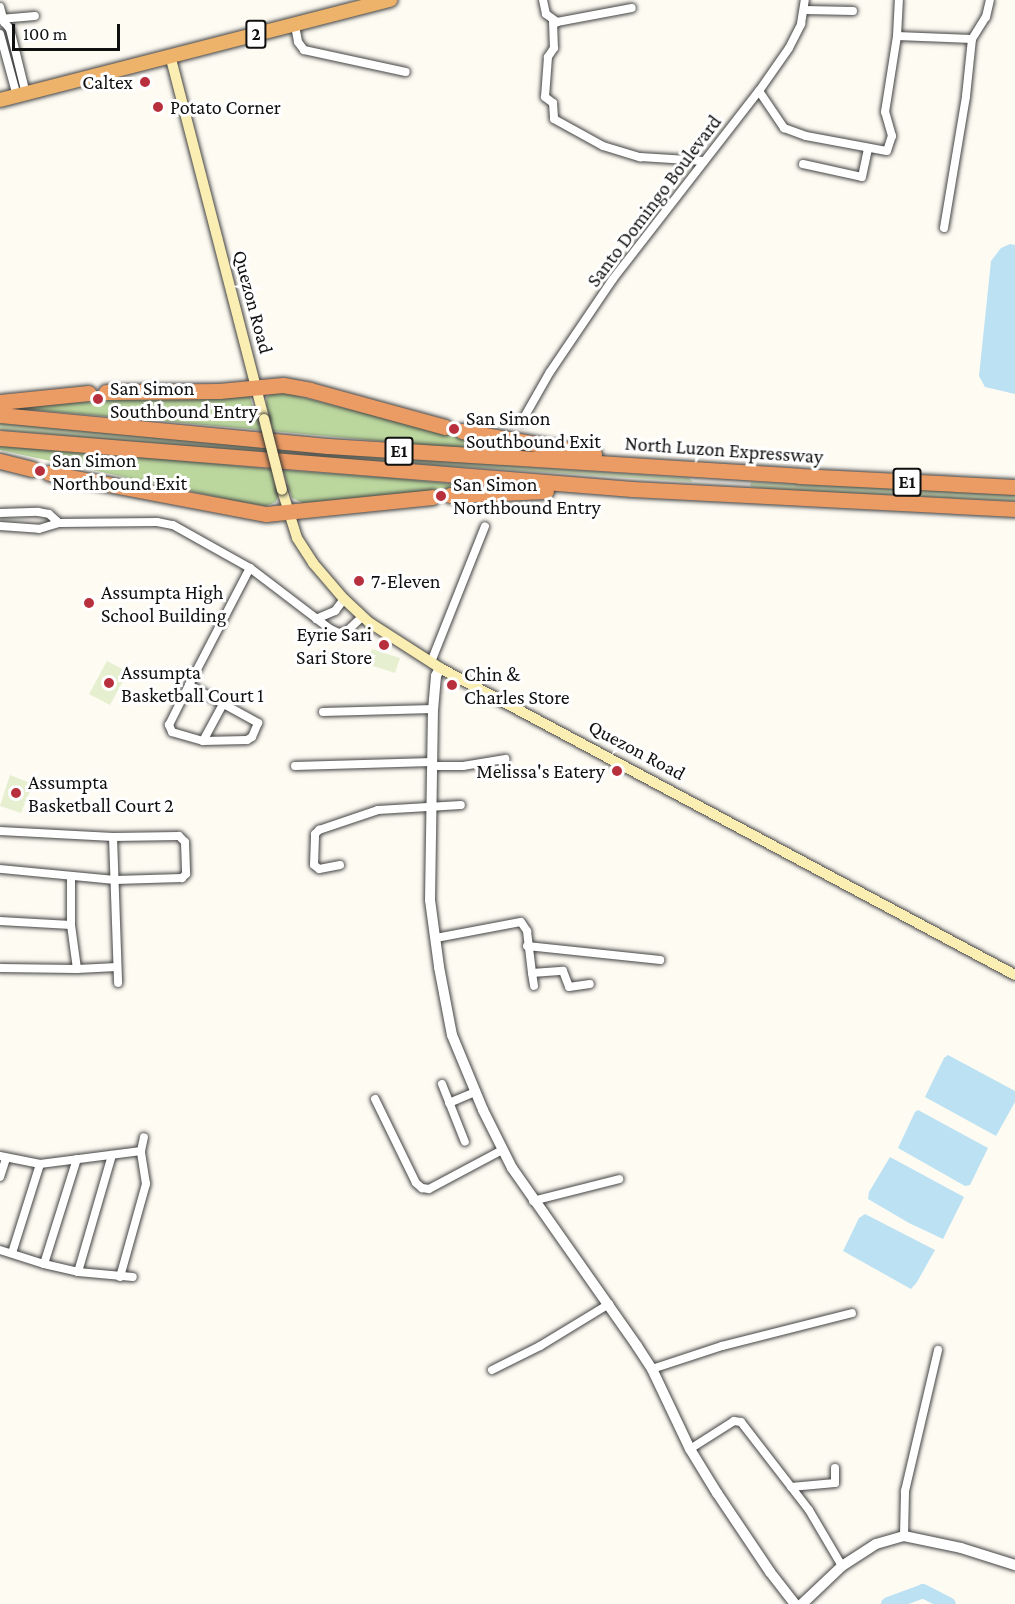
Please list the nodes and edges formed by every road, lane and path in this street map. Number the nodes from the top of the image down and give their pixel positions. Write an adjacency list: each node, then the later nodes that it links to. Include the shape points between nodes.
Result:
1 (390, 0): 13 (highway, 2)
2 (543, 0): 11 (street, via 546,14)
3 (805, 0): 8 (street, Santo Domingo Boulevard)
4 (899, 0): 14 (street)
5 (990, 0): 15 (street, via 986,17)
6 (0, 8): 12 (street)
7 (632, 8): 11 (street)
8 (805, 10): 9 (street); 22 (street, Santo Domingo Boulevard, via 789,48)
9 (852, 11)
10 (35, 16): 12 (street)
11 (553, 21): 26 (street, via 554,48 548,57 544,97 553,103 554,119 603,146 640,157)
12 (1, 25): 16 (street, via 10,29); 17 (street)
13 (295, 26): 18 (highway, 2); 21 (street, via 304,50)
14 (897, 36): 15 (street); 25 (street, via 885,111 892,136 887,151)
15 (972, 39): 28 (street)
16 (14, 48): 17 (street); 19 (street)
17 (4, 50): 20 (street)
18 (170, 55): 23 (highway, 2); 29 (main road, Quezon Road)
19 (18, 63): 20 (street); 23 (street)
20 (9, 66): 23 (street)
21 (406, 72)
22 (759, 91): 25 (street, via 784,128); 26 (street, Santo Domingo Boulevard)
23 (21, 95): 24 (highway, 2)
24 (0, 100)
25 (868, 149): 27 (street, via 862,177)
26 (704, 161): 34 (street, Santo Domingo Boulevard, via 596,303)
27 (803, 164)
28 (944, 228)
29 (256, 388): 30 (highway); 35 (highway, via 283,385 310,390); 49 (main road, Quezon Road, bridge)
30 (106, 392)
31 (89, 393): 32 (highway)
32 (0, 402)
33 (0, 415): 41 (highway, North Luzon Expressway / E1, via 328,446)
34 (522, 421)
35 (446, 427)
36 (462, 431): 41 (highway, via 606,456 774,470)
37 (0, 438): 43 (highway, E1)
38 (0, 461): 39 (highway)
39 (32, 469)
40 (49, 473): 49 (highway, via 245,512)
41 (799, 476): 42 (highway, North Luzon Expressway / E1)
42 (1015, 487)
43 (632, 489): 44 (highway, via 613,493 525,491); 46 (highway, E1)
44 (450, 495)
45 (432, 496): 49 (highway)
46 (1015, 508)
47 (38, 512): 48 (street); 50 (street, via 49,514); 53 (street)
48 (0, 513): 51 (street)
49 (288, 513): 55 (main road, Quezon Road, via 297,538)
50 (59, 523): 53 (street); 54 (street, via 173,525)
51 (1, 526): 53 (street)
52 (485, 526): 58 (street)
53 (35, 528)
54 (250, 568): 57 (street); 59 (street)
55 (344, 600): 56 (main road, Quezon Road); 57 (street, via 335,610)
56 (362, 617): 57 (street, via 342,633); 58 (main road, Quezon Road)
57 (316, 619)
58 (436, 665): 61 (street); 84 (main road, Quezon Road)
59 (189, 685): 60 (street); 63 (street, via 169,725 172,732)
60 (223, 704): 63 (street); 63 (street, via 258,723 252,737)
61 (433, 710): 62 (street); 65 (street)
62 (323, 712)
63 (203, 741)
64 (505, 759): 65 (street, via 463,766)
65 (432, 764): 66 (street); 68 (street)
66 (295, 766)
67 (461, 805): 68 (street)
68 (431, 806): 71 (street, via 378,810 319,830 315,834 316,868); 77 (street, via 430,900)
69 (0, 831): 70 (street)
70 (113, 837): 74 (street); 74 (street, via 179,836 185,842 186,874 182,878)
71 (340, 865)
72 (0, 869): 73 (street)
73 (70, 877): 74 (street); 76 (street)
74 (115, 880): 80 (street)
75 (0, 921): 76 (street)
76 (71, 925): 82 (street)
77 (436, 938): 78 (street, via 521,922 527,931); 89 (street, via 452,1035)
78 (527, 946): 79 (street); 83 (street)
79 (660, 960)
80 (117, 967): 82 (street); 85 (street)
81 (0, 968): 82 (street)
82 (76, 969)
83 (532, 973): 86 (street, via 563,971 569,987); 87 (street)
84 (1015, 975)
85 (118, 983)
86 (590, 984)
87 (534, 986)
88 (442, 1084): 91 (street)
89 (476, 1092): 91 (street); 94 (street)
90 (375, 1099): 94 (street, via 422,1188 434,1186)
91 (449, 1103): 93 (street)
92 (144, 1137): 95 (street)
93 (465, 1142)
94 (502, 1150): 102 (street)
95 (141, 1151): 96 (street); 107 (street, via 146,1184)
96 (112, 1155): 98 (street); 106 (street)
97 (3, 1157): 99 (street); 100 (street)
98 (76, 1159): 99 (street); 105 (street)
99 (40, 1164): 104 (street)
100 (0, 1176)
101 (619, 1179): 102 (street)
102 (533, 1201): 109 (street)
103 (0, 1250): 104 (street)
104 (12, 1252): 105 (street)
105 (44, 1264): 106 (street)
106 (78, 1272): 107 (street)
107 (120, 1277): 108 (street)
108 (133, 1277)
109 (609, 1304): 112 (street); 113 (street)
110 (852, 1313): 113 (street, via 722,1346)
111 (938, 1350): 117 (street, via 905,1491)
112 (492, 1370)
113 (652, 1370): 114 (street)
114 (690, 1449): 116 (street, via 734,1420 741,1422); 120 (street, via 739,1528)
115 (835, 1468): 116 (street, via 835,1482)
116 (791, 1487): 119 (street)
117 (904, 1536): 118 (street); 119 (street, via 876,1544)
118 (1015, 1565)
119 (842, 1566): 121 (street)
120 (795, 1604)
121 (802, 1604)

